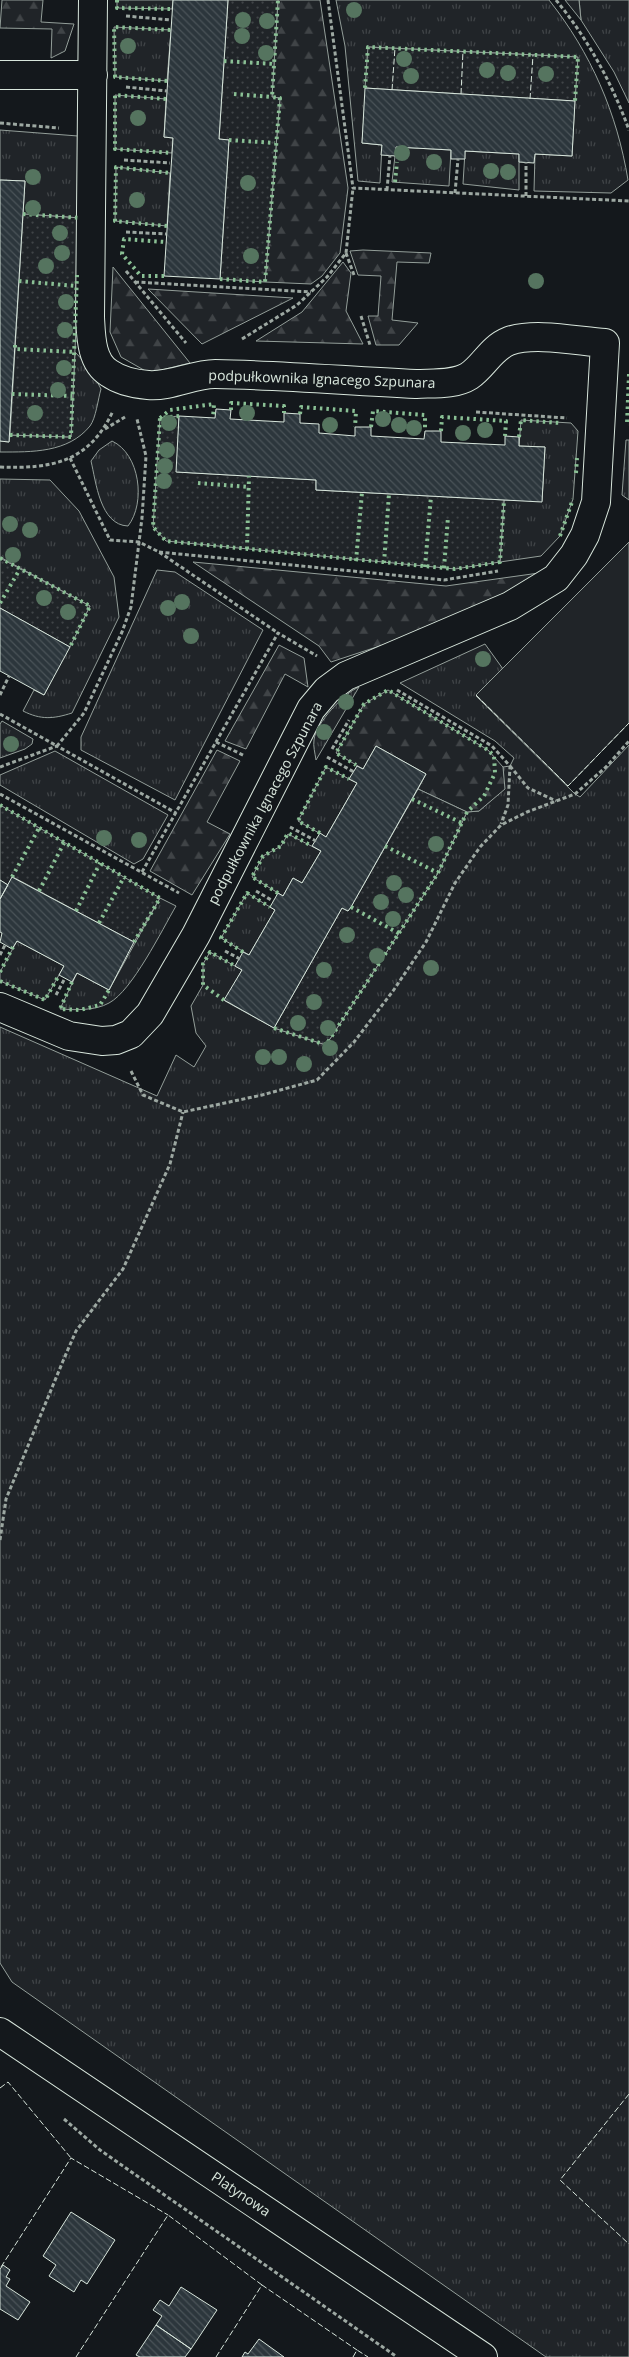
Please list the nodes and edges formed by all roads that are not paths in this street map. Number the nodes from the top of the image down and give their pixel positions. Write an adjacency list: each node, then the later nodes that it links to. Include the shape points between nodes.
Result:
1 (93, 0): 2 (street)
2 (93, 75): 3 (street); 4 (street, podpułkownika Ignacego Szpunara, via 90,318 97,360 107,373 127,382 149,385 213,374 416,384 468,376 491,353 509,342 528,337 605,343 596,502 585,536 556,578 510,606 334,683 311,709 210,909 150,1014 131,1034 116,1040 69,1036)
3 (0, 76)
4 (0, 1007)
5 (0, 2032): 6 (street, Platynowa)
6 (483, 2357)

